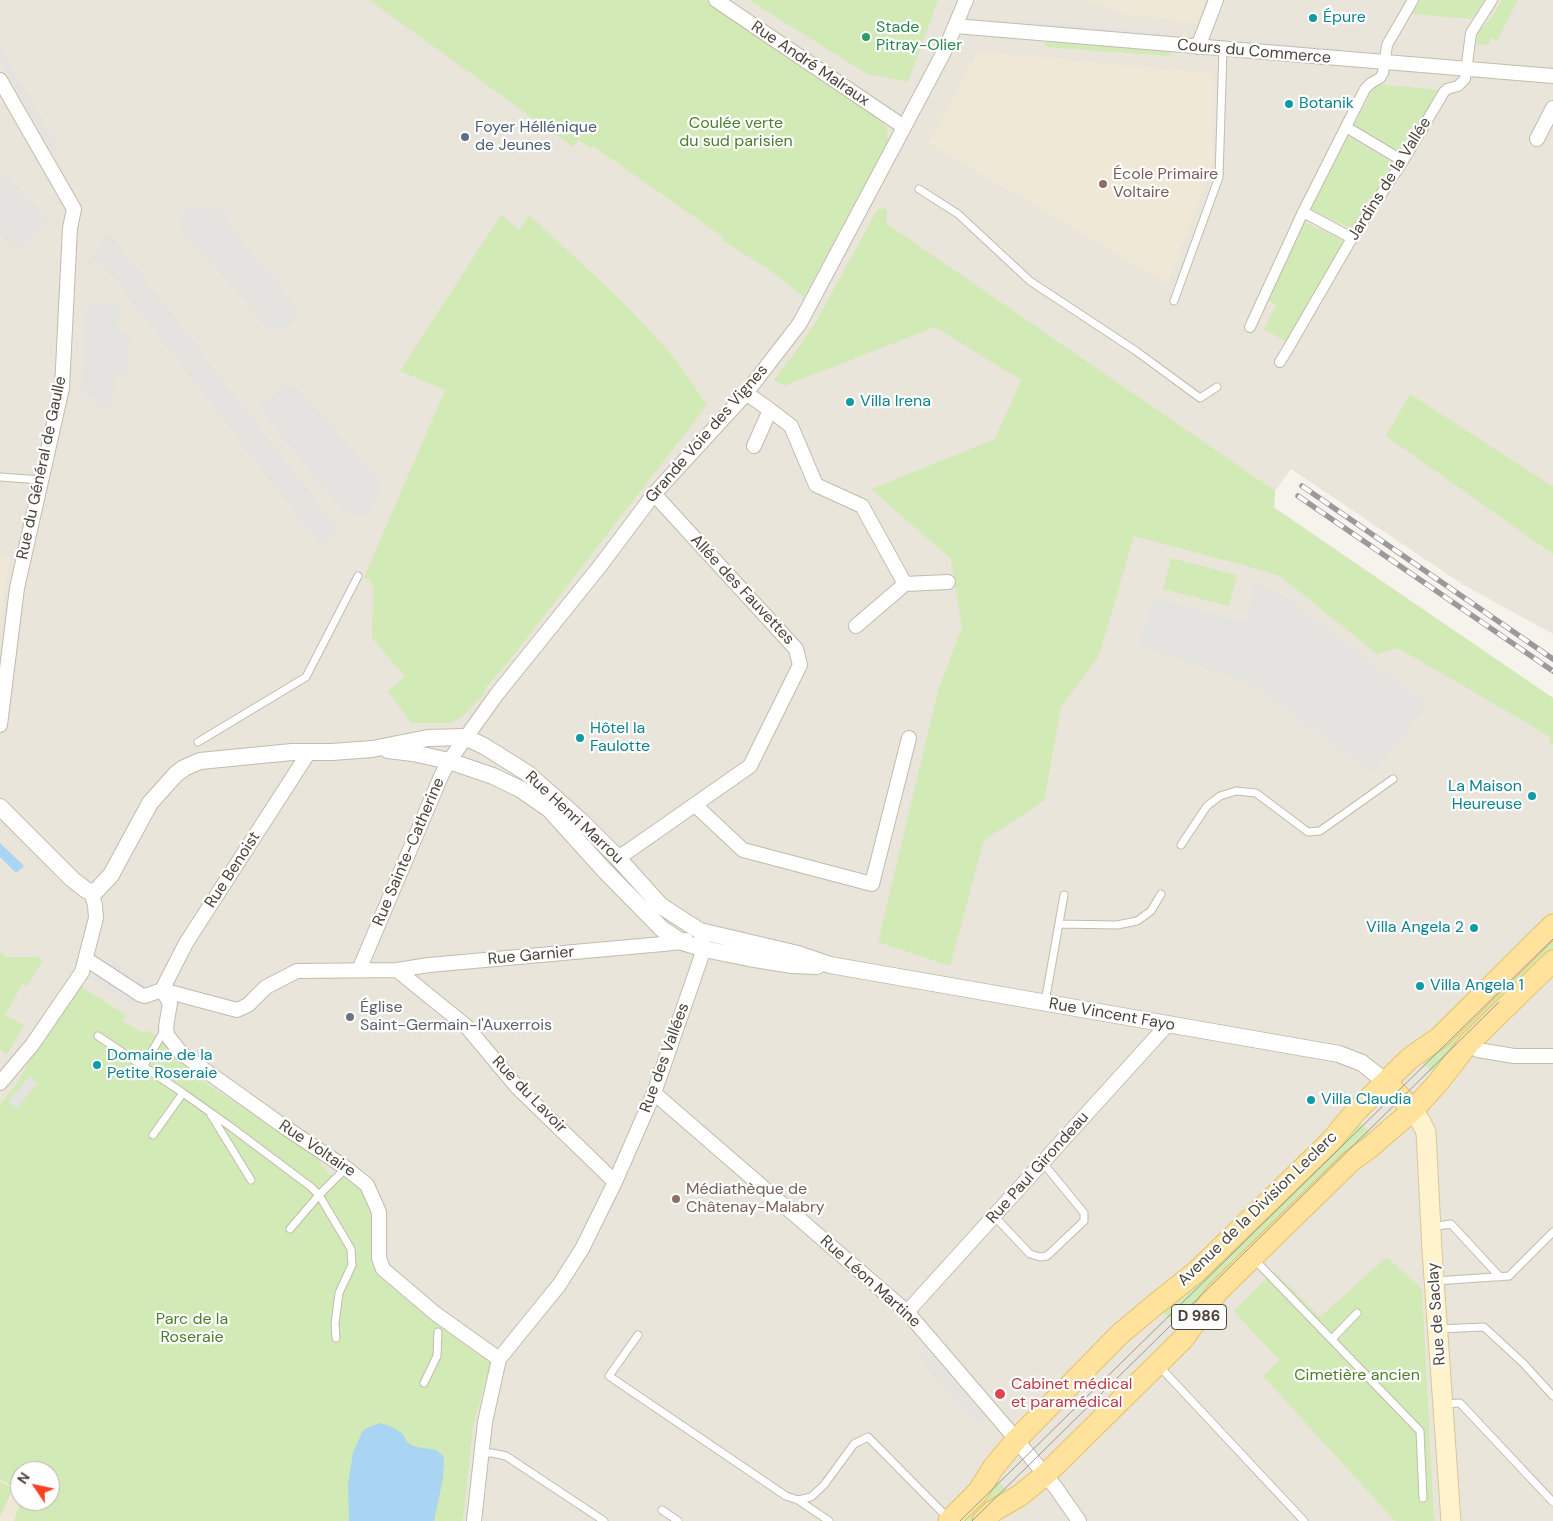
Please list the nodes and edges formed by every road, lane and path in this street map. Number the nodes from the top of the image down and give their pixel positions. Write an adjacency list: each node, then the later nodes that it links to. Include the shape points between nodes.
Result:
1 (716, 0): 15 (street, Rue André Malraux)
2 (966, 0): 6 (street, Grande Voie des Vignes)
3 (1216, 0): 7 (street)
4 (1413, 0): 9 (street, via 1385,50)
5 (1492, 0): 10 (street, Jardins de la Vallée, via 1471,33)
6 (955, 26): 7 (street, Cours du Commerce); 15 (street, Grande Voie des Vignes)
7 (1198, 47): 8 (street, Cours du Commerce)
8 (1223, 49): 9 (street, Cours du Commerce); 21 (lane, via 1219,177)
9 (1385, 63): 10 (street, Cours du Commerce); 14 (street, via 1383,74 1368,85)
10 (1466, 68): 11 (street, Cours du Commerce); 17 (street, Jardins de la Vallée, via 1465,79 1445,91)
11 (1553, 76)
12 (0, 80): 29 (street, Rue du Général de Gaulle, via 74,209 70,228 62,388)
13 (1553, 108): 16 (street)
14 (1346, 127): 17 (street); 19 (street)
15 (904, 128): 25 (street, Grande Voie des Vignes, via 800,323)
16 (1538, 139)
17 (1404, 161): 20 (street, Jardins de la Vallée)
18 (919, 189): 24 (lane, via 958,214 1030,281 1136,350 1200,398)
19 (1303, 212): 20 (street); 22 (street)
20 (1352, 238): 23 (street, Jardins de la Vallée)
21 (1174, 301)
22 (1250, 327)
23 (1280, 362)
24 (1217, 387)
25 (746, 393): 26 (street); 30 (street, Grande Voie des Vignes)
26 (770, 410): 27 (street); 33 (street, via 791,426 816,485 862,506)
27 (754, 446)
28 (0, 477): 29 (lane)
29 (41, 480): 35 (street, Rue du Général de Gaulle, via 17,588)
30 (654, 494): 36 (street, Grande Voie des Vignes); 43 (street, Allée des Fauvettes, via 796,649 800,665 750,766)
31 (358, 576): 38 (lane, via 306,677)
32 (948, 582): 33 (street)
33 (905, 584): 34 (street)
34 (856, 626)
35 (0, 725)
36 (465, 738): 39 (street, Rue Henri Marrou, via 428,738); 41 (street, Rue Sainte-Catherine); 46 (street, Rue Henri Marrou, via 527,773)
37 (910, 738): 43 (street, via 872,884 743,850)
38 (198, 742)
39 (372, 748): 40 (street, Rue Henri Marrou); 41 (street, Rue Henri Marrou)
40 (308, 752): 47 (street, Rue Henri Marrou, via 200,761 184,768 150,803 111,876); 60 (street, Rue Benoist, via 186,944)
41 (449, 761): 53 (street, Rue Henri Marrou, via 493,776 520,789 549,809 605,872 662,929); 58 (street, Rue Sainte-Catherine)
42 (1393, 779): 45 (lane, via 1320,831 1308,832 1256,793 1236,791 1220,796 1207,806)
43 (695, 805): 46 (street, Allée des Fauvettes)
44 (0, 807): 47 (street, via 76,883)
45 (1180, 845)
46 (616, 857): 52 (street, Rue Henri Marrou, via 661,906)
47 (91, 892): 55 (street, via 96,918)
48 (1161, 894): 50 (lane, via 1151,911 1137,921 1117,925)
49 (1064, 895): 50 (lane)
50 (1059, 924): 61 (lane)
51 (1553, 926): 69 (main road, Avenue de la Division Leclerc, via 1439,1038 1410,1058)
52 (700, 931): 53 (street, Rue Garnier); 54 (street); 57 (street, Rue Vincent Fayo, via 798,954)
53 (682, 942): 54 (street, Rue Vincent Fayo); 59 (street, Rue Garnier)
54 (704, 949): 57 (street, Rue Vincent Fayo, via 792,965); 72 (street, Rue des Vallées)
55 (86, 959): 60 (street, via 141,995); 70 (street, via 82,972 32,1045)
56 (1553, 960): 65 (main road, Avenue de la Division Leclerc / D 986)
57 (830, 965): 61 (street, Rue Vincent Fayo)
58 (359, 970): 59 (street, Rue Garnier); 60 (street, Rue Garnier, via 297,971 266,987 248,1005 237,1010)
59 (396, 970): 79 (street, Rue du Lavoir, via 466,1026 518,1088)
60 (162, 990): 63 (street, via 170,1003)
61 (1045, 1003): 62 (street, Rue Vincent Fayo)
62 (1168, 1024): 69 (street, Rue Vincent Fayo, via 1339,1054 1362,1063); 76 (street, Rue Paul Girondeau)
63 (166, 1028): 67 (lane); 77 (street, Rue Voltaire, via 167,1035 181,1054)
64 (98, 1036): 67 (lane)
65 (1469, 1044): 66 (street, via 1478,1050 1514,1056); 73 (main road, Avenue de la Division Leclerc / D 986)
66 (1553, 1056)
67 (143, 1066): 68 (lane); 71 (lane)
68 (139, 1074)
69 (1386, 1082): 73 (main road); 100 (main road, Avenue de la Division Leclerc, via 1196,1272 1120,1334)
70 (0, 1083)
71 (182, 1093): 74 (lane); 75 (lane)
72 (654, 1093): 79 (street, Rue des Vallées); 88 (street, Rue Léon Martine)
73 (1413, 1110): 82 (main road, Rue de Saclay, via 1426,1132); 85 (main road, Avenue de la Division Leclerc / D 986, via 1351,1161)
74 (210, 1113): 78 (lane); 80 (lane)
75 (153, 1135)
76 (1042, 1163): 81 (street, Rue Paul Girondeau); 81 (lane, via 1084,1213 1084,1221 1047,1256 1040,1257 1030,1254)
77 (346, 1168): 80 (lane); 95 (street, Rue Voltaire, via 367,1185 379,1212 379,1258 383,1269 436,1314)
78 (251, 1180)
79 (615, 1182): 95 (street, Rue des Vallées, via 582,1249 559,1285)
80 (319, 1195): 83 (lane); 93 (lane, via 351,1249 352,1265 339,1293)
81 (994, 1216): 88 (street, Rue Paul Girondeau)
82 (1431, 1227): 86 (lane, via 1451,1224); 87 (main road, Rue de Saclay)
83 (290, 1229)
84 (1553, 1232): 86 (lane, via 1509,1276)
85 (1253, 1258): 94 (lane); 96 (main road, Avenue de la Division Leclerc / D 986, via 1217,1292 1183,1339)
86 (1500, 1277): 87 (lane)
87 (1434, 1281): 90 (main road, Rue de Saclay)
88 (907, 1312): 100 (street, Rue Léon Martine)
89 (1357, 1313): 94 (lane)
90 (1438, 1329): 98 (lane, via 1484,1326); 99 (main road, Rue de Saclay)
91 (438, 1332): 97 (lane, via 437,1356)
92 (638, 1335): 104 (lane, via 609,1376 786,1496)
93 (336, 1338)
94 (1332, 1338): 103 (lane, via 1420,1431)
95 (499, 1359): 101 (street)
96 (1158, 1365): 102 (main road, Avenue de la Division Leclerc / D 986); 114 (lane)
97 (424, 1383)
98 (1553, 1396)
99 (1443, 1404): 105 (lane, via 1460,1403); 115 (main road, Rue de Saclay)
100 (1016, 1440): 102 (street, Rue Léon Martine); 107 (main road, Avenue de la Division Leclerc, via 978,1492)
101 (481, 1453): 108 (street); 109 (lane, via 506,1456)
102 (1045, 1475): 112 (main road, Avenue de la Division Leclerc / D 986); 113 (street, Rue Léon Martine)
103 (1423, 1498)
104 (798, 1500): 107 (lane, via 811,1497 824,1485 854,1444 868,1437); 111 (lane)
105 (1553, 1502)
106 (662, 1510): 110 (lane)
107 (950, 1520)
108 (474, 1521)
109 (604, 1521)
110 (678, 1521)
111 (828, 1521)
112 (983, 1521)
113 (1079, 1521)
114 (1304, 1521)
115 (1451, 1521)

